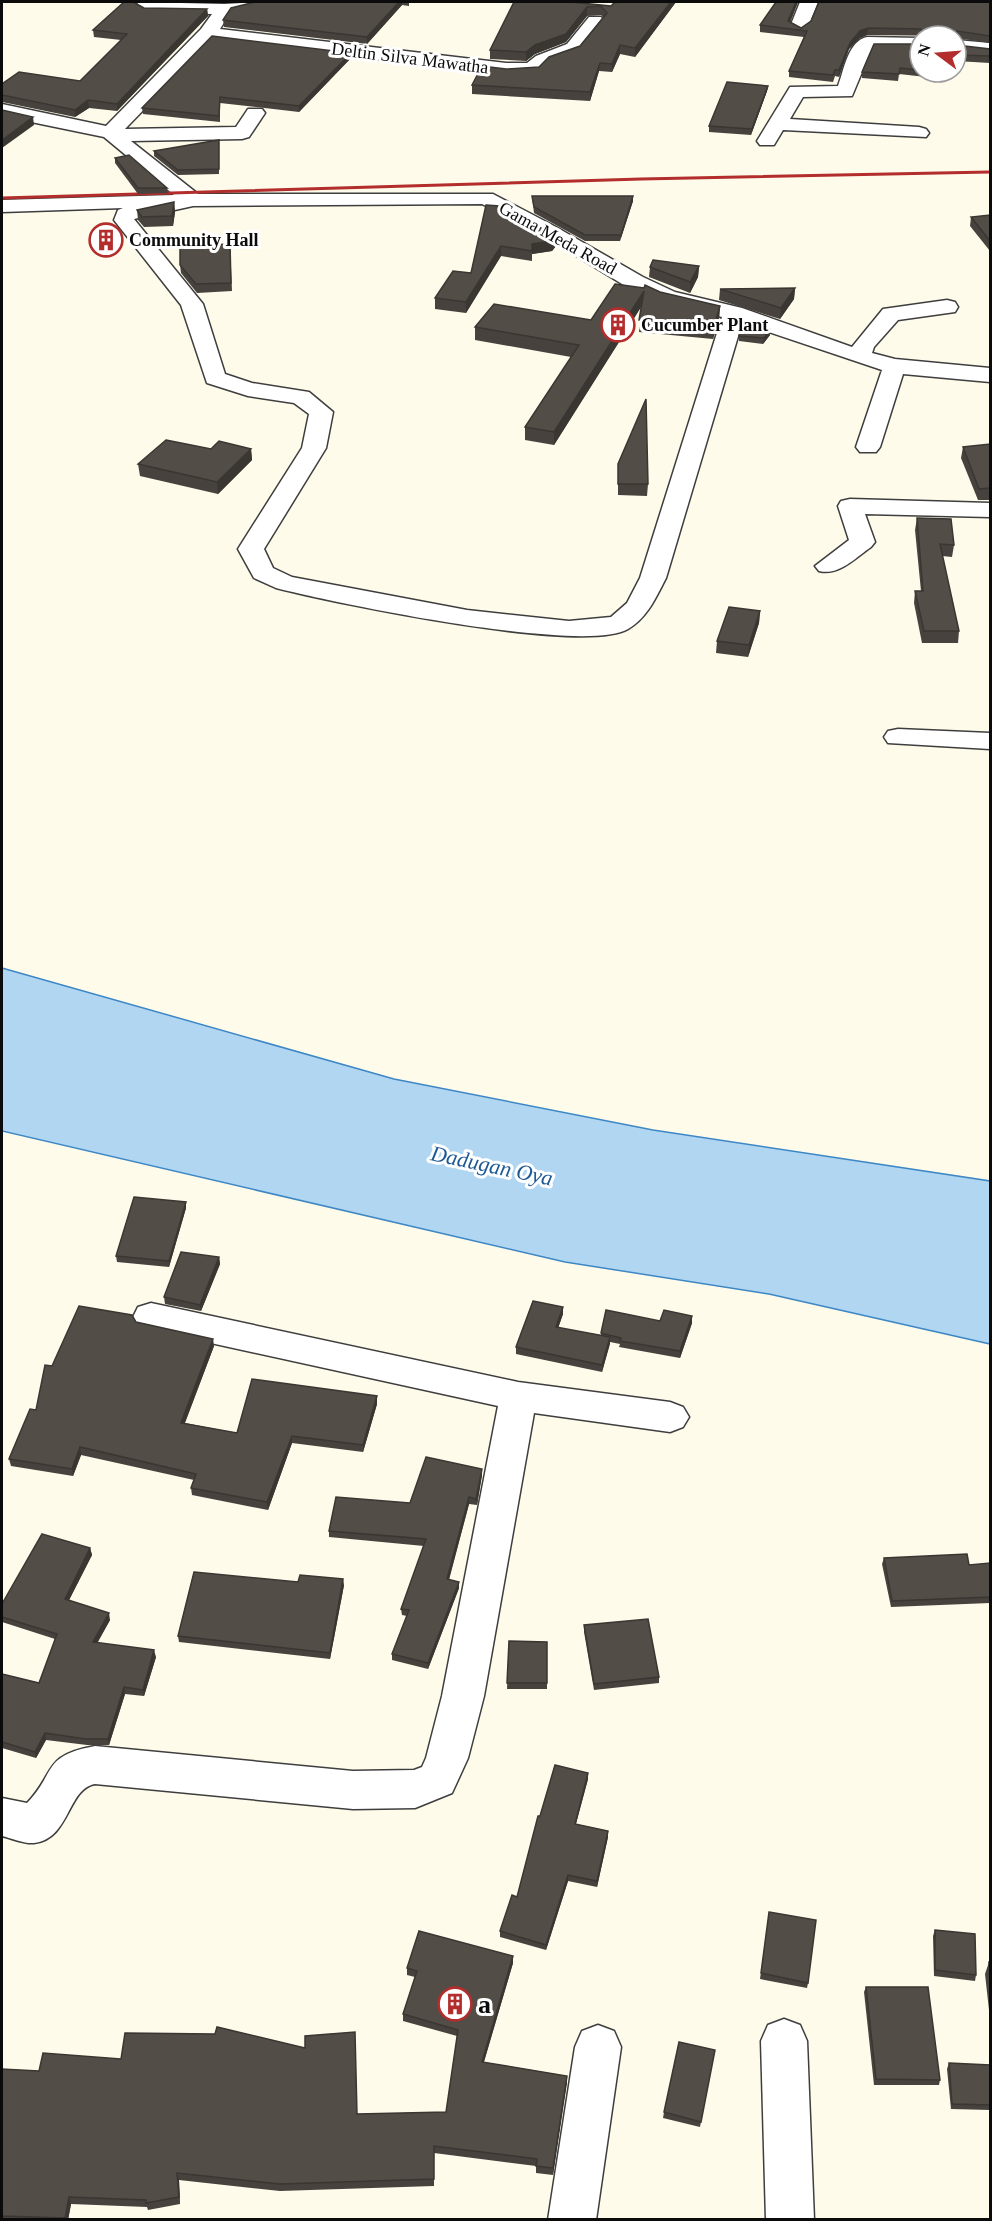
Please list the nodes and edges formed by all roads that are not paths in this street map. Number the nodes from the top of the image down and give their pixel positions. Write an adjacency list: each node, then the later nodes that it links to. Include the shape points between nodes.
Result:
1 (146, 2): 4 (street, via 145,8 162,10)
2 (251, 2): 4 (street)
3 (809, 2): 6 (street)
4 (224, 9): 7 (street)
5 (595, 21): 7 (street, Deltin Silva Mawatha, via 573,48 542,60 535,76 506,69)
6 (799, 27)
7 (208, 33): 15 (street)
8 (908, 43): 13 (street, via 867,42 861,48 846,92 797,91)
9 (968, 46): 10 (street)
10 (990, 48)
11 (2, 110): 15 (street)
12 (255, 113): 15 (street, via 242,133)
13 (779, 124): 14 (street); 16 (street)
14 (920, 133)
15 (111, 134): 17 (street)
16 (767, 141)
17 (193, 200): 18 (street, Gama Meda Road); 20 (street, Gama Meda Road, via 486,198 635,282 668,297); 20 (street, via 125,214 124,220 192,304 215,378 248,389 301,398 321,412 314,448 251,549 263,573 285,582 467,618 569,629 618,624 638,607 653,578)
18 (2, 206)
19 (947, 307): 21 (street, via 891,314 863,346)
20 (734, 312): 21 (street, Gama Meda Road)
21 (860, 357): 22 (street, Gama Meda Road)
22 (894, 366): 23 (street, Gama Meda Road); 24 (street)
23 (990, 375)
24 (868, 447)
25 (990, 510): 26 (street, via 850,506 862,542)
26 (828, 566)
27 (898, 737): 28 (street)
28 (990, 741)
29 (151, 1317): 30 (street)
30 (518, 1396): 31 (street); 32 (street, via 463,1696 447,1758 437,1780 415,1789 353,1791 78,1766 70,1772 42,1818 33,1824)
31 (670, 1417)
32 (2, 1817)
33 (784, 2040): 36 (street)
34 (598, 2047): 35 (street)
35 (572, 2220)
36 (790, 2220)

